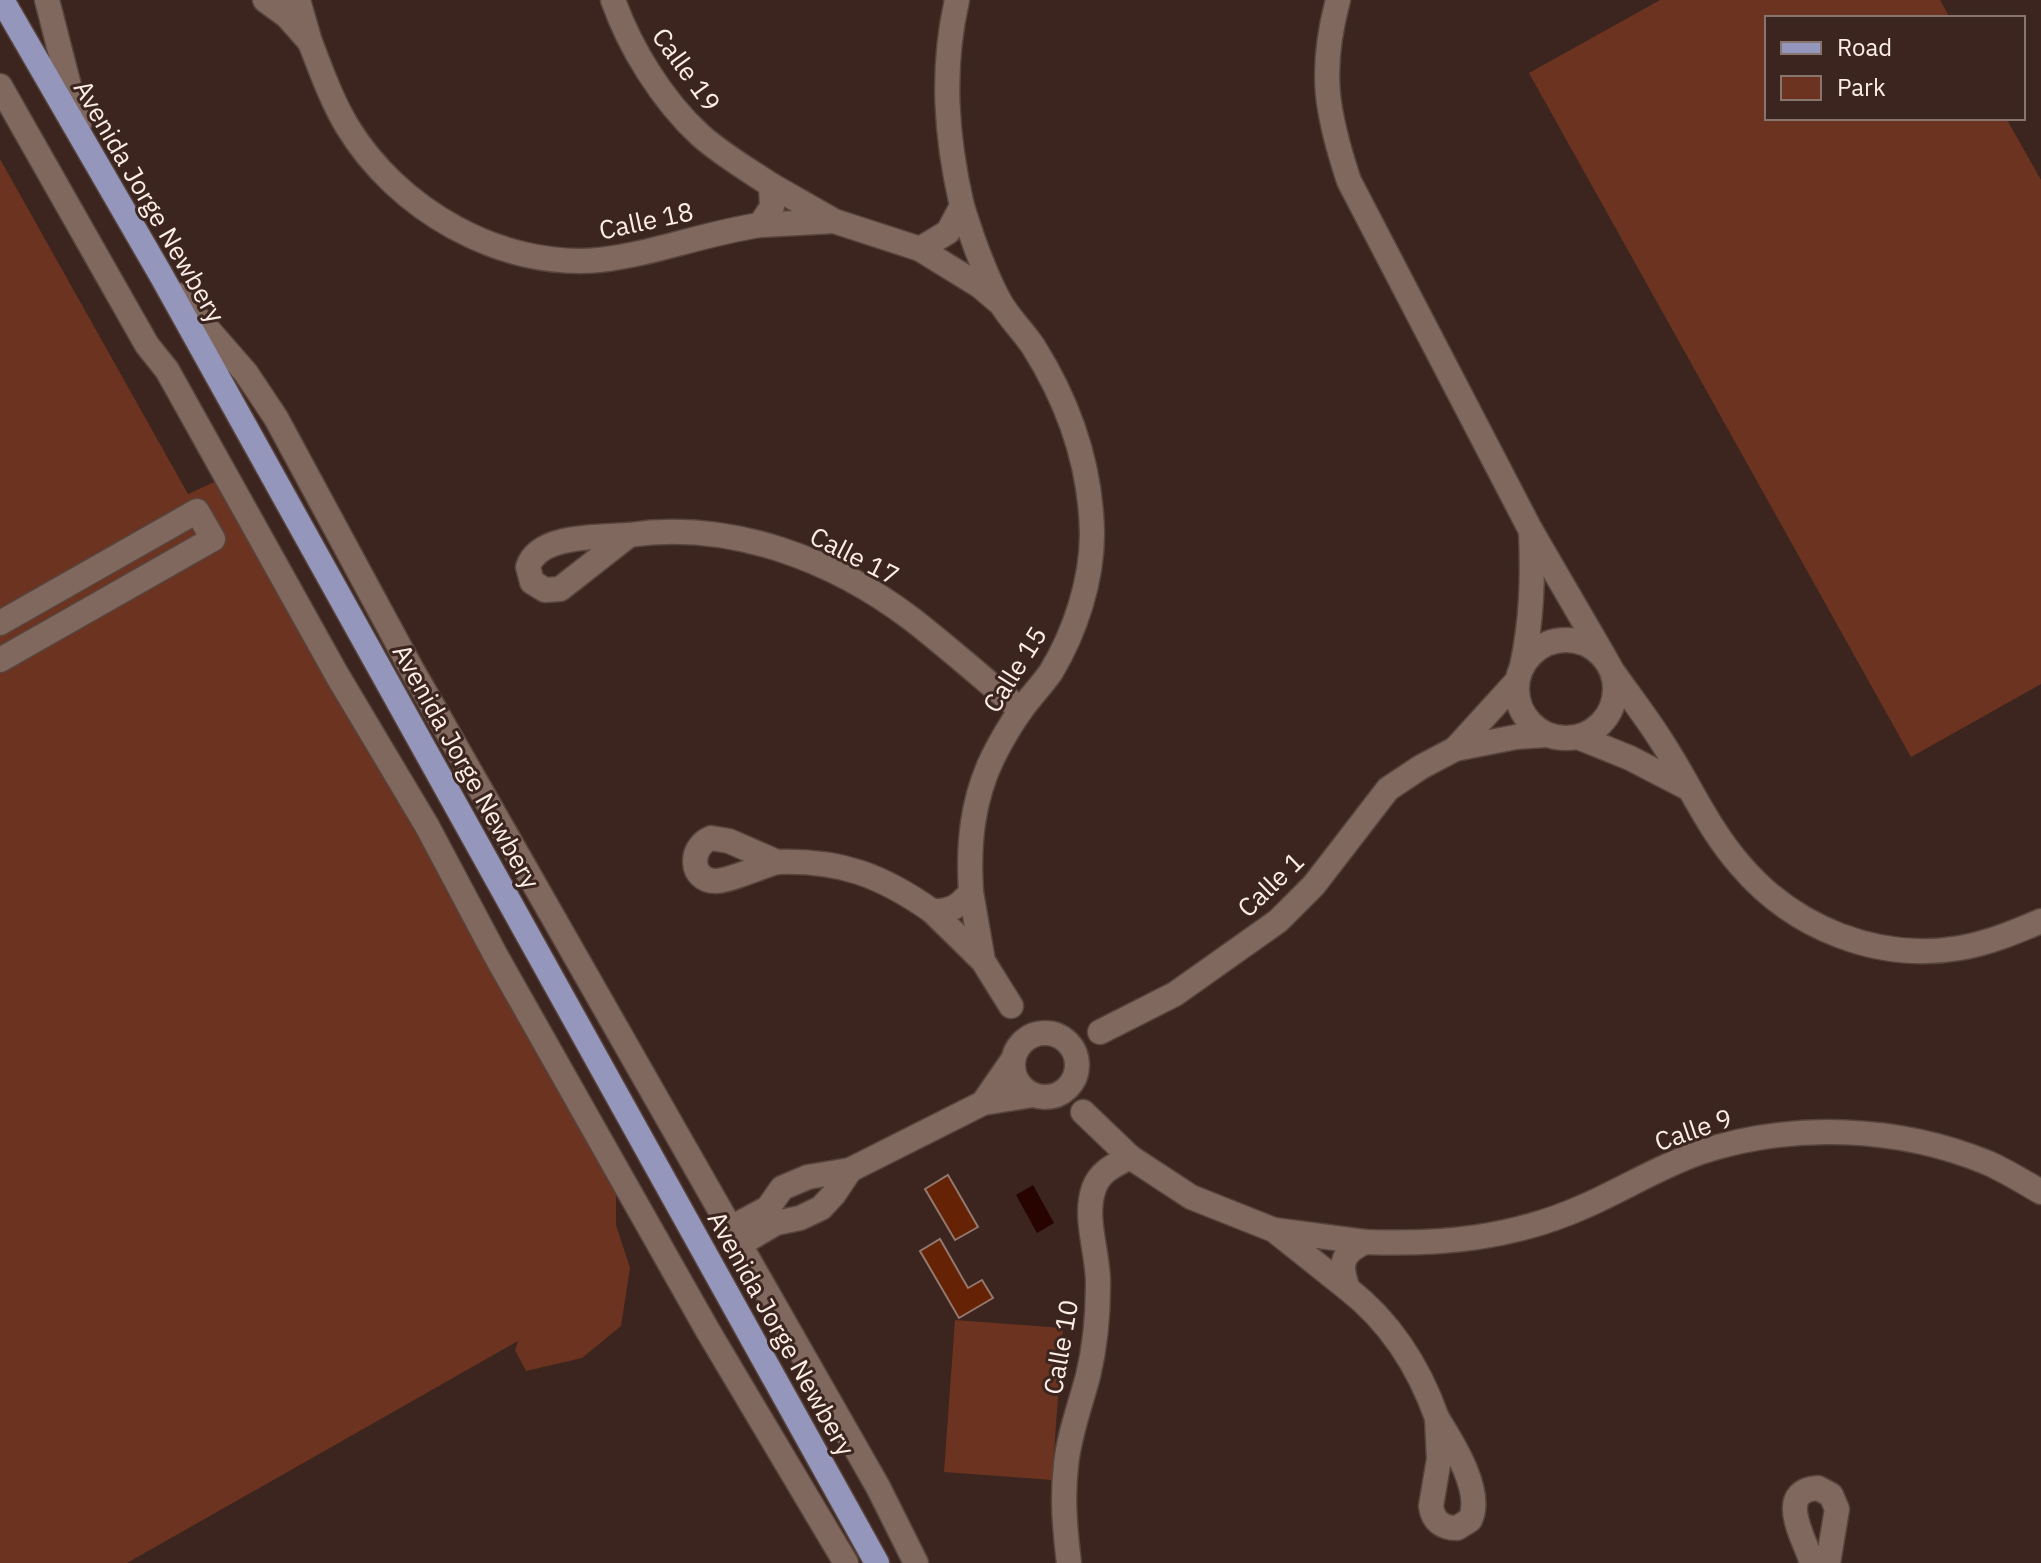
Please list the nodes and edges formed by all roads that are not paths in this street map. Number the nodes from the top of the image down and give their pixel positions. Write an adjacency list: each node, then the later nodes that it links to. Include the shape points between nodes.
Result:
1 (2, 0): 10 (main road, Avenida Jorge Newbery)
2 (47, 0): 10 (street)
3 (265, 0): 8 (street)
4 (298, 0): 8 (street)
5 (613, 0): 11 (street, Calle 19, via 644,62 682,117 730,159)
6 (957, 0): 12 (street, via 945,89)
7 (1338, 0): 20 (street, via 1327,44 1327,95 1332,132 1349,181)
8 (310, 42): 14 (street, Calle 18, via 337,107 368,156 427,211 484,241 526,254 594,260)
9 (0, 86): 18 (street)
10 (81, 135): 16 (main road, Avenida Jorge Newbery)
11 (771, 185): 13 (street, Calle 19); 14 (street, via 772,207)
12 (962, 206): 15 (street, via 948,232); 17 (street)
13 (834, 221): 14 (street, Calle 18); 15 (street)
14 (760, 225)
15 (920, 249): 17 (street)
16 (161, 275): 49 (street, via 246,373 276,418 411,668); 54 (main road, Avenida Jorge Newbery)
17 (1000, 303): 26 (street, Calle 15, via 1031,343 1067,407 1083,462 1092,537 1074,624 1049,674)
18 (241, 507): 19 (street); 53 (street, via 427,826 708,1331)
19 (205, 526): 22 (street, via 197,511); 23 (street, via 213,539)
20 (1530, 529): 24 (street); 25 (street, via 1533,586)
21 (629, 535): 26 (street, Calle 17, via 725,536 823,566 911,619)
22 (0, 623)
23 (0, 660)
24 (1609, 665): 25 (street, via 1592,647 1561,639 1532,652); 28 (street, via 1615,688 1609,712); 30 (street)
25 (1519, 673): 27 (street, via 1522,713); 29 (street)
26 (1021, 710): 32 (street, Calle 15, via 993,758 976,806 968,855)
27 (1546, 735): 28 (street); 29 (street)
28 (1578, 737): 30 (street)
29 (1455, 749): 37 (street, Calle 1, via 1388,789 1314,885 1278,921 1175,994)
30 (1691, 790): 34 (street, via 1756,883 1786,908 1831,932 1872,946 1938,951 1982,943)
31 (777, 862): 33 (street, via 860,871 905,891)
32 (971, 892): 33 (street, via 952,910); 35 (street, Calle 15)
33 (932, 911): 35 (street)
34 (2041, 921)
35 (983, 961): 36 (street)
36 (1011, 1006): 38 (street); 39 (street)
37 (1100, 1032): 38 (street); 40 (street)
38 (1053, 1034): 39 (street, via 1025,1039); 40 (street, via 1075,1052)
39 (1014, 1057): 41 (street, via 1019,1085); 42 (street)
40 (1076, 1073): 41 (street, via 1065,1091); 43 (street)
41 (1037, 1096): 42 (street); 43 (street)
42 (983, 1103): 45 (street)
43 (1083, 1112): 44 (street)
44 (1130, 1157): 48 (street, via 1191,1197); 56 (street, Calle 10, via 1098,1178 1091,1201 1099,1282 1088,1374 1066,1462 1063,1513)
45 (850, 1170): 47 (street, via 821,1208); 47 (street, via 782,1188)
46 (2041, 1192): 50 (street, Calle 9, via 1989,1164 1931,1146 1879,1136 1806,1133 1701,1152 1582,1208 1507,1233 1434,1243)
47 (782, 1217): 49 (street)
48 (1274, 1230): 50 (street, Calle 9); 51 (street)
49 (735, 1236): 55 (street)
50 (1365, 1242): 51 (street, via 1353,1247 1342,1267)
51 (1348, 1289): 52 (street, via 1408,1355)
52 (1437, 1418)
53 (846, 1563)
54 (877, 1563)
55 (916, 1563)
56 (1069, 1563)
57 (1812, 1563): 58 (street, via 1794,1504 1803,1491 1818,1488 1831,1495 1837,1509)
58 (1828, 1563)

